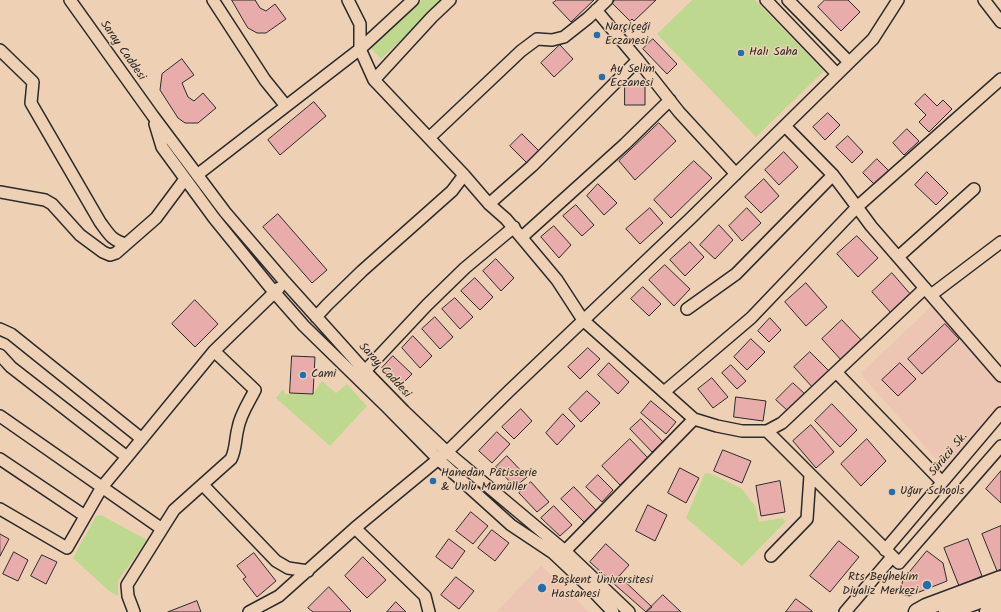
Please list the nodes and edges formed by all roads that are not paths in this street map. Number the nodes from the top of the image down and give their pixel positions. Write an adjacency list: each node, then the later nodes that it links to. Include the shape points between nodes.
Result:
1 (70, 0): 22 (street, Saray Caddesi)
2 (213, 0): 21 (street, via 265,80)
3 (348, 0): 13 (street, via 360,24)
4 (413, 0): 13 (street)
5 (450, 0): 19 (street)
6 (607, 0): 11 (street)
7 (766, 0): 17 (street)
8 (788, 0): 16 (street)
9 (898, 0): 16 (street, via 873,39)
10 (984, 0): 12 (street)
11 (596, 10): 15 (street); 24 (street, via 564,37 552,40 537,39 520,51)
12 (1001, 22)
13 (360, 49): 19 (street); 21 (street)
14 (0, 50): 37 (street, via 33,82 31,103 100,222 116,241)
15 (638, 60): 20 (street); 32 (street, via 532,166)
16 (849, 62): 17 (street)
17 (837, 74): 23 (street)
18 (1001, 79): 33 (street)
19 (374, 80): 24 (street)
20 (670, 100): 25 (street); 35 (street)
21 (286, 106): 27 (street)
22 (152, 116): 27 (street, Saray Caddesi); 29 (street, Saray Caddesi, via 162,147)
23 (784, 126): 25 (street); 28 (street)
24 (429, 138): 26 (street)
25 (736, 174): 44 (street)
26 (464, 175): 32 (street); 43 (street, via 452,191 362,271)
27 (197, 176): 39 (street, Saray Caddesi)
28 (832, 176): 33 (street); 42 (street, via 736,274)
29 (186, 179): 37 (street, via 156,218); 40 (street, Saray Caddesi)
30 (974, 189): 38 (street)
31 (0, 192): 37 (street, via 45,200 52,204 80,235 110,255)
32 (489, 204): 34 (street)
33 (857, 207): 38 (street); 51 (street, via 751,318)
34 (514, 227): 35 (street); 48 (street, via 465,268)
35 (522, 237): 44 (street, via 558,280)
36 (1001, 242): 41 (street)
37 (126, 244)
38 (898, 257): 41 (street)
39 (285, 282): 40 (street); 43 (street, Saray Caddesi)
40 (274, 292): 46 (street); 58 (street, Saray Caddesi, via 304,326 387,407)
41 (928, 292): 49 (street); 50 (street)
42 (687, 309)
43 (316, 317): 48 (street, Saray Caddesi)
44 (584, 320): 51 (street); 58 (street)
45 (0, 329): 56 (street, via 11,334)
46 (214, 351): 56 (street); 63 (street, via 255,390 238,427 231,460)
47 (0, 354): 59 (street, via 11,367)
48 (365, 371): 58 (street, Saray Caddesi)
49 (836, 372): 55 (street, via 782,423); 62 (street)
50 (1001, 376)
51 (664, 392): 54 (street)
52 (1001, 412): 62 (street, Sürücü Sk.)
53 (0, 416): 64 (street)
54 (694, 419): 55 (street, via 742,431); 69 (street)
55 (767, 431): 61 (street)
56 (142, 439): 59 (street)
57 (1001, 446): 71 (street)
58 (443, 456): 67 (street); 69 (street, Saray Caddesi); 79 (street, Saray Caddesi, via 510,525 553,554)
59 (126, 457): 64 (street)
60 (0, 459): 66 (street)
61 (810, 475): 70 (street, via 807,519); 71 (street)
62 (942, 482): 71 (street, Sürücü Sk.)
63 (203, 485): 68 (street, via 174,510); 72 (street, via 276,561 288,568)
64 (102, 487): 66 (street); 68 (street)
65 (0, 509): 66 (street, via 67,548)
66 (85, 516)
67 (355, 528): 72 (street); 78 (street, via 425,596)
68 (162, 529): 76 (street, via 127,585)
69 (565, 551): 80 (street, Saray Caddesi)
70 (771, 556)
71 (892, 556): 81 (street)
72 (308, 571): 77 (street, via 279,596)
73 (1001, 579): 82 (highway)
74 (1001, 592): 83 (highway)
75 (1001, 607): 84 (highway)
76 (134, 612)
77 (249, 612)
78 (429, 612)
79 (613, 612)
80 (629, 612)
81 (846, 612)
82 (917, 612)
83 (947, 612)
84 (988, 612)

